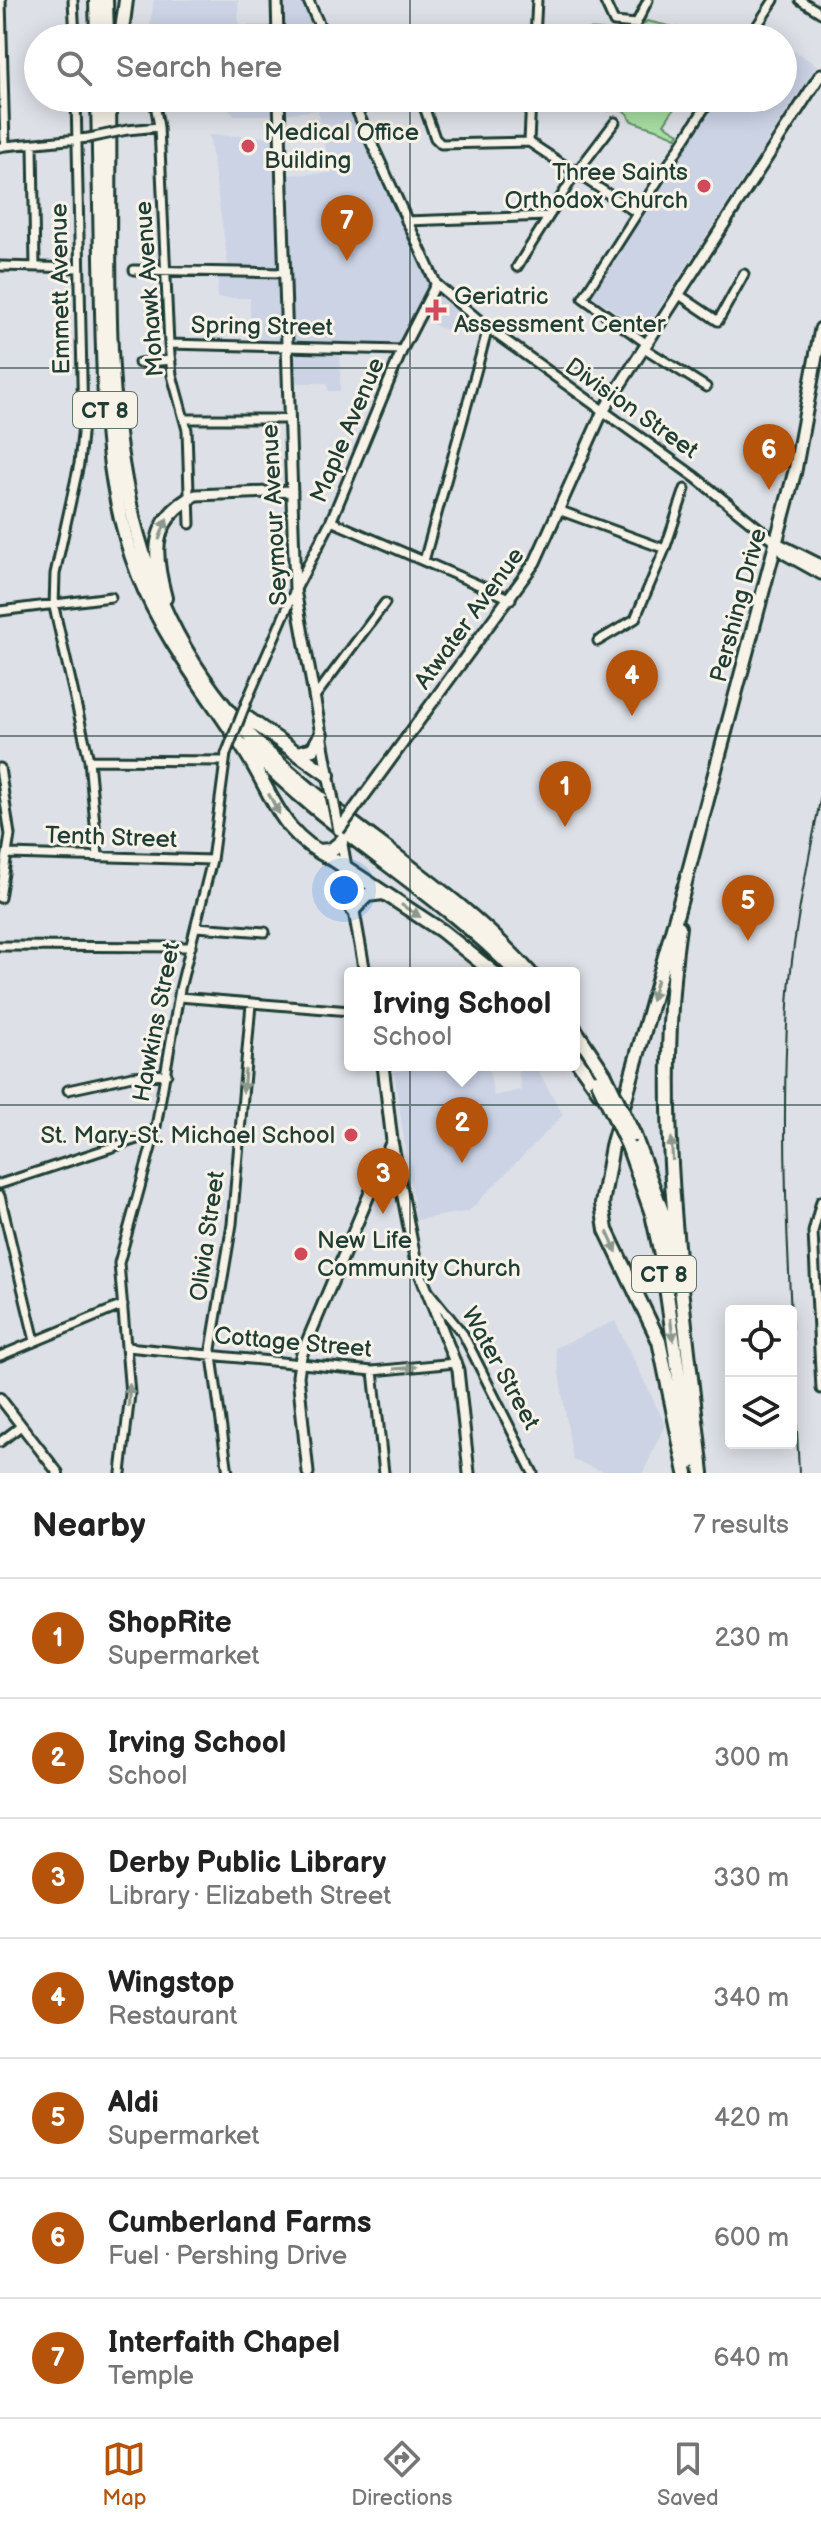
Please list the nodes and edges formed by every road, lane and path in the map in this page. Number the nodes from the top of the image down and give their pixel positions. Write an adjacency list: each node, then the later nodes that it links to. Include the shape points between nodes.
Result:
1 (1, 0): 43 (street)
2 (73, 0): 15 (street)
3 (89, 0): 16 (highway)
4 (96, 0): 17 (highway)
5 (106, 0): 18 (highway)
6 (126, 0): 19 (highway)
7 (277, 0): 20 (main road)
8 (308, 0): 21 (street)
9 (537, 0): 22 (street)
10 (604, 0): 23 (street, via 614,22)
11 (648, 0): 24 (street)
12 (774, 0): 25 (street)
13 (800, 0): 14 (street)
14 (821, 13)
15 (74, 24)
16 (90, 24)
17 (97, 24)
18 (107, 24)
19 (123, 24)
20 (278, 24)
21 (319, 24)
22 (534, 24)
23 (621, 24)
24 (636, 24)
25 (758, 24)
26 (821, 74): 27 (main road, Atwater Avenue)
27 (797, 111)
28 (77, 112): 40 (street, Emmett Avenue)
29 (104, 112): 90 (highway, CT 8, via 105,425 113,486 139,576)
30 (105, 112): 87 (highway, CT 8, via 117,445 134,528)
31 (156, 112): 39 (street, Mohawk Avenue)
32 (279, 112): 54 (main road, Seymour Avenue)
33 (357, 112): 47 (street, Division Street)
34 (426, 112): 41 (street, via 441,144)
35 (530, 112): 41 (street)
36 (702, 112): 45 (street)
37 (796, 112): 57 (main road, Atwater Avenue)
38 (615, 122): 44 (street)
39 (159, 127): 40 (street, bridge); 53 (street, Mohawk Avenue)
40 (78, 140): 42 (street); 51 (street, Emmett Avenue)
41 (529, 142): 44 (street)
42 (33, 145): 43 (street); 49 (street)
43 (3, 147)
44 (576, 173): 45 (street); 46 (street)
45 (637, 213): 62 (street, via 583,298)
46 (548, 216): 47 (street); 50 (street)
47 (406, 221): 56 (street, Division Street)
48 (0, 266): 49 (street)
49 (35, 267): 51 (street)
50 (517, 267)
51 (79, 268): 85 (street, Emmett Avenue, via 83,424 55,574)
52 (134, 270): 53 (street)
53 (167, 271): 54 (street); 60 (street, Mohawk Avenue)
54 (284, 273): 61 (main road, Seymour Avenue)
55 (744, 274): 57 (street, via 718,321)
56 (436, 284): 58 (street, Division Street); 63 (street, Maple Avenue)
57 (678, 294): 62 (main road, Atwater Avenue)
58 (488, 328): 67 (street, Division Street); 78 (street)
59 (821, 329): 76 (main road, Pershing Drive)
60 (169, 344): 61 (street, Spring Street); 64 (street, Mohawk Avenue)
61 (287, 346): 63 (street, Spring Street); 69 (main road, Seymour Avenue)
62 (645, 346): 66 (street); 67 (main road, Atwater Avenue)
63 (402, 350): 74 (street, Maple Avenue)
64 (171, 360): 65 (street); 68 (street, Mohawk Avenue)
65 (139, 363)
66 (706, 387)
67 (602, 413): 73 (main road, Atwater Avenue); 76 (street, Division Street, via 695,477)
68 (184, 419): 69 (street); 72 (street, Mohawk Avenue)
69 (290, 419): 71 (main road, Seymour Avenue)
70 (685, 489): 77 (street)
71 (292, 491): 72 (main road); 81 (main road, Seymour Avenue)
72 (189, 499): 75 (street, Mohawk Avenue); 87 (highway, one-way to 72, via 160,576 158,539 168,515)
73 (561, 511): 77 (street); 83 (main road, Atwater Avenue)
74 (331, 521): 78 (street); 81 (street, Maple Avenue)
75 (190, 524)
76 (777, 543): 79 (main road, Division Street); 80 (main road, Division Street, via 785,554); 104 (main road, Pershing Drive)
77 (665, 549): 88 (street, via 635,619)
78 (424, 561): 83 (street)
79 (821, 565)
80 (821, 574)
81 (295, 590): 91 (main road, Seymour Avenue); 94 (street, Hawkins Street, bridge)
82 (111, 597): 85 (street)
83 (511, 599): 98 (main road, Atwater Avenue, bridge, via 353,811)
84 (385, 603): 91 (street)
85 (54, 607): 86 (street); 95 (street, Emmett Avenue)
86 (0, 611)
87 (172, 624): 89 (highway, CT 8)
88 (598, 641)
89 (203, 676): 93 (highway, via 248,720); 115 (highway, CT 8, via 270,755 467,913)
90 (202, 692): 99 (highway, one-way to 99, via 244,749 285,824); 114 (highway, CT 8, via 267,767 462,921)
91 (314, 698): 92 (main road, Seymour Avenue)
92 (321, 735): 93 (highway, via 310,752); 97 (main road, Seymour Avenue)
93 (296, 753): 97 (highway)
94 (225, 757): 95 (street); 102 (street, Hawkins Street)
95 (89, 760): 101 (street, Emmett Avenue)
96 (0, 768): 100 (street)
97 (328, 775): 98 (main road, Seymour Avenue, bridge)
98 (340, 836): 99 (highway, via 328,851); 103 (main road, Seymour Avenue)
99 (311, 849): 103 (highway)
100 (9, 854): 101 (street, Tenth Street); 106 (street)
101 (98, 856): 102 (street, Tenth Street)
102 (212, 860): 108 (street, Hawkins Street)
103 (345, 869): 105 (highway); 107 (main road, Seymour Avenue)
104 (684, 888): 134 (highway, one-way to 104, via 668,1077 668,1012); 154 (highway, one-way to 154, via 612,1146 602,1204 606,1230 659,1341)
105 (384, 893): 107 (highway, via 367,895); 113 (highway, one-way to 113)
106 (0, 898)
107 (353, 910): 112 (main road, Seymour Avenue)
108 (196, 927): 109 (street); 111 (street, Hawkins Street)
109 (265, 932)
110 (0, 946): 111 (street)
111 (191, 947): 116 (street, Hawkins Street)
112 (364, 967)
113 (487, 967)
114 (511, 967)
115 (524, 967)
116 (179, 997): 117 (street); 123 (street, Hawkins Street)
117 (251, 1004): 118 (street); 137 (street, Olivia Street, one-way to 137, via 232,1224)
118 (344, 1011)
119 (580, 1041): 124 (highway, CT 8)
120 (580, 1052): 124 (highway, CT 8)
121 (580, 1062): 124 (highway)
122 (384, 1071): 128 (main road)
123 (167, 1074): 125 (street); 126 (street, Hawkins Street)
124 (598, 1080): 127 (highway, CT 8, bridge); 127 (highway, CT 8, bridge)
125 (68, 1090)
126 (155, 1133): 129 (street); 133 (street, Hawkins Street, via 119,1263)
127 (631, 1140): 134 (highway, CT 8, via 663,1214); 145 (highway, CT 8, one-way to 145, via 662,1259 684,1406)
128 (392, 1141): 132 (main road, via 416,1263); 140 (main road)
129 (0, 1184)
130 (0, 1196): 135 (street)
131 (821, 1201): 142 (street, via 813,1232)
132 (426, 1288): 139 (main road); 153 (street, Water Street, via 463,1334)
133 (123, 1305): 135 (street); 136 (street, Hawkins Street)
134 (687, 1338): 145 (highway, CT 8)
135 (35, 1341): 138 (street)
136 (127, 1347): 137 (street, Cottage Street); 148 (street, Hawkins Street, one-way to 136, via 130,1394)
137 (213, 1355): 140 (street, Cottage Street); 149 (street, Olivia Street)
138 (0, 1356)
139 (455, 1363): 141 (street, Cottage Street, one-way to 139); 152 (main road)
140 (300, 1364): 141 (street, Cottage Street); 150 (main road)
141 (373, 1371): 151 (street)
142 (821, 1389)
143 (0, 1398): 144 (street)
144 (21, 1426): 146 (street); 147 (street)
145 (692, 1427): 154 (highway, CT 8); 155 (highway, CT 8)
146 (0, 1442)
147 (58, 1473)
148 (121, 1473)
149 (228, 1473)
150 (308, 1473)
151 (384, 1473)
152 (469, 1473)
153 (533, 1473)
154 (689, 1473)
155 (702, 1473)

